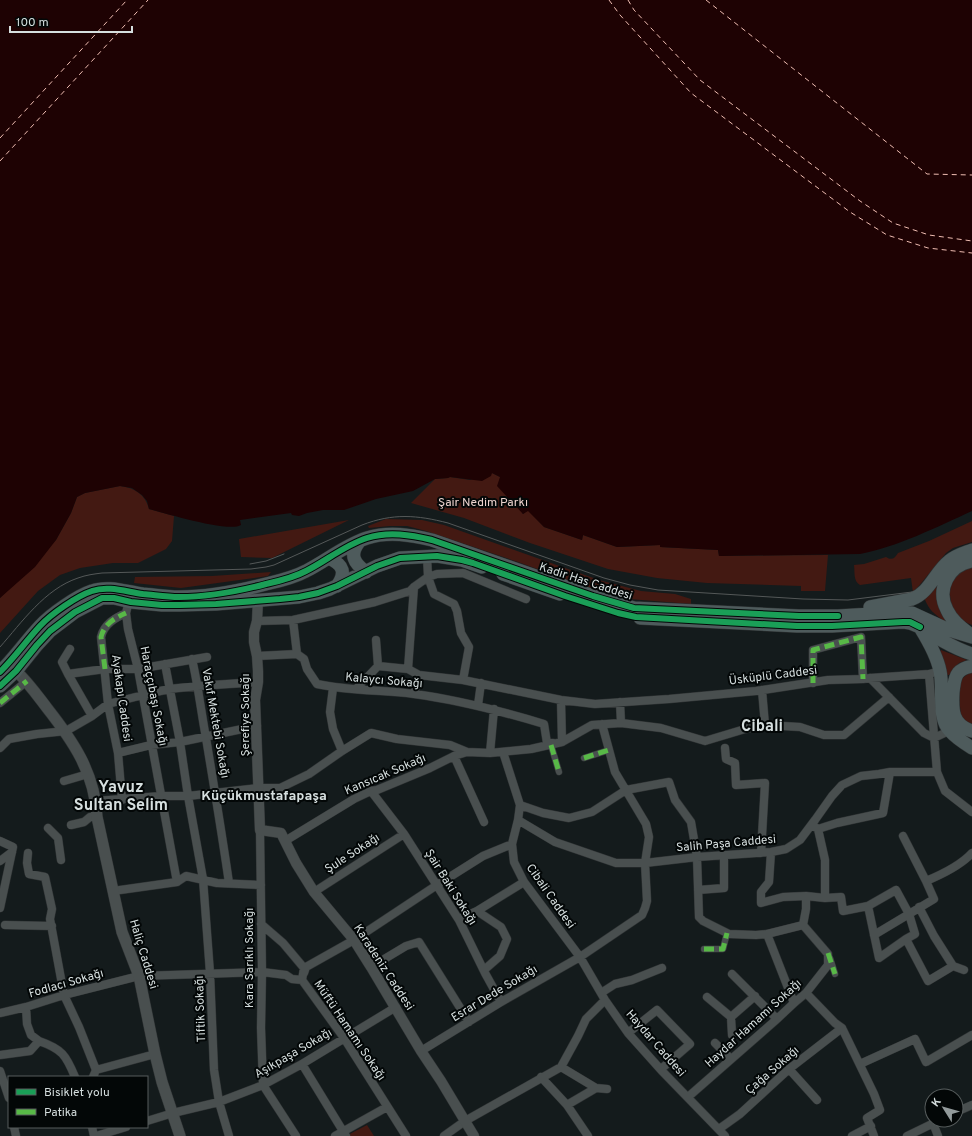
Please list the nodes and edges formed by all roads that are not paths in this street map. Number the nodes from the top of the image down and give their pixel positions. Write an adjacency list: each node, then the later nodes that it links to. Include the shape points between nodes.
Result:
1 (359, 542): 4 (main road, Kadir Has Caddesi); 6 (main road, via 354,550 354,560); 13 (main road, Kadir Has Caddesi, via 374,536 393,534 420,537 634,608)
2 (972, 550): 13 (main road, via 949,560 924,591 912,600)
3 (427, 556): 6 (main road, Kadir Has Caddesi, via 400,558); 7 (street); 16 (main road, Kadir Has Caddesi, via 473,563 584,602 636,617 797,626 910,622)
4 (329, 558): 8 (main road, via 338,563 343,574); 28 (main road, Kadir Has Caddesi, via 296,576 210,594 178,597 108,589 92,591 40,625)
5 (972, 561): 17 (main road, via 952,570 944,586 944,603 955,621)
6 (366, 572): 8 (main road, Kadir Has Caddesi)
7 (428, 577): 9 (street); 10 (street, via 437,574 462,574); 36 (street, via 434,594 454,604 457,611 461,634 469,647)
8 (336, 586): 11 (main road, Kadir Has Caddesi, via 318,593)
9 (414, 587): 14 (street, via 410,591 375,602); 31 (street)
10 (526, 599)
11 (258, 600): 12 (main road, Kadir Has Caddesi); 15 (street, Şerefiye Sokağı)
12 (128, 607): 28 (main road, Kadir Has Caddesi, via 114,598 102,598 75,612 50,630); 29 (street, Ayakapı Caddesi, via 112,620 102,633); 30 (street, Haraççıbaşı Sokağı, via 128,629)
13 (838, 616): 17 (main road, Kadir Has Caddesi, via 912,613 949,630)
14 (293, 620): 15 (street); 23 (street, Kalaycı Sokağı)
15 (257, 621): 21 (street, Şerefiye Sokağı, via 254,642)
16 (920, 627): 20 (main road, Kadir Has Caddesi); 32 (main road, via 931,647)
17 (972, 636)
18 (376, 640): 26 (street)
19 (70, 649): 33 (street, via 62,662)
20 (972, 654)
21 (257, 656): 23 (street); 38 (street, Şerefiye Sokağı)
22 (206, 657): 24 (street)
23 (301, 657): 43 (street, Kalaycı Sokağı, via 317,684)
24 (192, 659): 25 (street); 42 (street, Vakıf Mektebi Sokağı)
25 (165, 664): 30 (street); 44 (street, Tiftik Sokağı)
26 (378, 666): 31 (street); 45 (street)
27 (972, 666): 63 (main road, via 963,669 955,678 952,704 961,726)
28 (8, 669): 37 (main road, Haliç Caddesi); 41 (main road)
29 (105, 669): 30 (street); 33 (street); 53 (street, Ayakapı Caddesi)
30 (138, 669): 48 (street, Haraççıbaşı Sokağı)
31 (408, 669): 34 (street)
32 (934, 672): 35 (street, Üsküplü Caddesi); 62 (main road, via 942,683 943,716); 65 (street)
33 (68, 674): 56 (street)
34 (419, 675): 36 (street, Üsküplü Caddesi); 47 (street)
35 (866, 678): 40 (street, Üsküplü Caddesi); 40 (street, via 861,637 812,650); 49 (street)
36 (463, 680): 39 (street, Üsküplü Caddesi)
37 (27, 682): 52 (street); 61 (main road, Haliç Caddesi)
38 (258, 682): 42 (street); 60 (street, Şerefiye Sokağı)
39 (481, 683): 50 (street, Üsküplü Caddesi); 54 (street)
40 (813, 683): 46 (street, Üsküplü Caddesi)
41 (0, 686)
42 (198, 686): 44 (street); 64 (street, Vakıf Mektebi Sokağı)
43 (334, 688): 45 (street, Kalaycı Sokağı); 74 (street, via 330,712)
44 (170, 689): 48 (street); 66 (street, Tiftik Sokağı)
45 (356, 689): 47 (street, Kalaycı Sokağı)
46 (762, 690): 51 (street, Üsküplü Caddesi); 59 (street)
47 (414, 694): 54 (street, Kalaycı Sokağı)
48 (142, 695): 53 (street); 69 (street, Haraççıbaşı Sokağı)
49 (889, 697): 59 (street, via 844,735 824,735 800,727); 65 (street, via 924,732)
50 (561, 700): 51 (street, Üsküplü Caddesi, via 595,704); 67 (street)
51 (620, 702): 57 (street)
52 (0, 703)
53 (108, 704): 56 (street); 77 (street, Ayakapı Caddesi)
54 (478, 705): 55 (street, Kalaycı Sokağı)
55 (494, 709): 67 (street, Kalaycı Sokağı, via 544,724 547,743); 78 (street)
56 (92, 716): 61 (street)
57 (621, 723): 58 (street); 59 (street, via 661,728 705,741)
58 (602, 724): 67 (street, via 592,725); 73 (street, Esrar Dede Sokağı)
59 (765, 725)
60 (257, 726): 64 (street); 86 (street, Şerefiye Sokağı)
61 (66, 731): 70 (street, via 9,739); 84 (main road, Haliç Caddesi)
62 (949, 731): 65 (street); 72 (main road)
63 (972, 731)
64 (206, 736): 66 (street); 89 (street, Vakıf Mektebi Sokağı)
65 (934, 738): 83 (street)
66 (180, 742): 69 (street); 91 (street, Tiftik Sokağı)
67 (562, 742): 68 (street)
68 (551, 744): 76 (street); 81 (street)
69 (151, 745): 77 (street); 90 (street, Haraççıbaşı Sokağı)
70 (0, 748)
71 (725, 748): 110 (street, via 726,759 735,763 736,785 765,783)
72 (972, 748)
73 (609, 750): 80 (street); 87 (street, Esrar Dede Sokağı, via 615,772)
74 (342, 751): 75 (street, via 371,733 397,739 450,745); 86 (street, via 309,774 280,788)
75 (467, 752): 78 (street); 79 (street)
76 (503, 752): 78 (street); 94 (street, Cibali Caddesi)
77 (118, 753): 92 (street, Ayakapı Caddesi)
78 (490, 753)
79 (454, 756): 88 (street, Kansıcak Sokağı); 98 (street)
80 (584, 758)
81 (559, 772)
82 (890, 772): 83 (street, Salih Paşa Caddesi); 100 (street, Salih Paşa Caddesi, via 861,776 842,785 829,800); 100 (street, via 883,813)
83 (937, 772): 95 (street, via 945,791)
84 (88, 774): 85 (street); 93 (main road, Haliç Caddesi)
85 (64, 782)
86 (259, 788): 89 (street); 102 (street, Şerefiye Sokağı)
87 (626, 790): 94 (street, via 592,812 570,818); 114 (street, via 669,782 675,800 691,822); 117 (street, Esrar Dede Sokağı, via 646,824 649,837)
88 (371, 791): 103 (street, Şair Baki Sokağı); 106 (street, Kansıcak Sokağı)
89 (216, 792): 91 (street); 122 (street, Vakıf Mektebi Sokağı)
90 (161, 796): 91 (street); 92 (street); 120 (street, Haraççıbaşı Sokağı)
91 (188, 796): 118 (street, Tiftik Sokağı)
92 (122, 800): 93 (street)
93 (96, 801): 96 (main road, Haliç Caddesi)
94 (520, 805): 97 (street, Cibali Caddesi)
95 (972, 812)
96 (97, 817): 99 (street, via 90,817 84,822); 126 (main road, Haliç Caddesi)
97 (518, 820): 107 (street, Cibali Caddesi); 117 (street, Salih Paşa Caddesi, via 555,842 616,863)
98 (484, 822)
99 (71, 825)
100 (815, 827): 109 (street, Salih Paşa Caddesi, via 786,849); 129 (street, via 825,860)
101 (48, 828): 115 (street, via 58,838)
102 (260, 830): 106 (street, via 281,833); 123 (street, Kara Sarıklı Sokağı)
103 (404, 834): 124 (street, Şair Baki Sokağı); 127 (street, Şule Sokağı)
104 (903, 836): 119 (street)
105 (0, 841): 108 (street)
106 (285, 841): 127 (street, Karadeniz Caddesi)
107 (512, 844): 121 (street, Cibali Caddesi, via 514,862); 124 (street, via 483,856)
108 (13, 850): 116 (street); 132 (street)
109 (771, 852): 110 (street, Salih Paşa Caddesi); 128 (street, via 769,882 761,892 761,903 783,897)
110 (761, 853): 113 (street, Salih Paşa Caddesi)
111 (972, 853): 119 (street, via 965,861)
112 (28, 854): 139 (street, via 26,863 29,874 45,876 52,909)
113 (724, 855): 114 (street, Salih Paşa Caddesi); 125 (street, via 724,888)
114 (697, 857): 117 (street, Salih Paşa Caddesi); 125 (street)
115 (61, 860)
116 (0, 861)
117 (645, 863): 147 (street, Esrar Dede Sokağı, via 647,901 642,915)
118 (203, 879): 120 (street, via 186,876); 122 (street); 154 (street, Tiftik Sokağı)
119 (926, 881): 131 (street, via 934,898)
120 (177, 882): 126 (street)
121 (524, 882): 133 (street); 147 (street, Cibali Caddesi)
122 (229, 883): 123 (street)
123 (261, 885): 136 (street, Kara Sarıklı Sokağı)
124 (437, 885): 135 (street, Şair Baki Sokağı); 144 (street)
125 (698, 890): 140 (street, via 699,917)
126 (113, 891): 157 (main road, Haliç Caddesi, via 122,932)
127 (314, 892): 144 (street, Karadeniz Caddesi)
128 (806, 896): 129 (street); 138 (street)
129 (825, 898): 130 (street, via 840,897 843,912)
130 (868, 906): 134 (street, via 896,890); 142 (street)
131 (919, 907): 134 (street); 148 (street)
132 (0, 908)
133 (477, 911): 135 (street); 151 (street, via 501,927 507,939 500,956)
134 (909, 914): 142 (street); 143 (street, via 915,934)
135 (459, 919): 151 (street, Şair Baki Sokağı)
136 (261, 924): 153 (street, Kara Sarıklı Sokağı); 158 (street, Müftü Hamamı Sokağı, via 283,943 304,968)
137 (5, 925): 139 (street)
138 (803, 925): 141 (street); 146 (street)
139 (52, 926): 160 (street)
140 (727, 933): 141 (street); 145 (street, via 724,949)
141 (767, 934): 165 (street)
142 (874, 935): 143 (street, via 879,958)
143 (906, 938): 148 (street, via 928,981)
144 (354, 940): 149 (street, Karadeniz Caddesi); 158 (street, via 306,967)
145 (704, 949)
146 (828, 954): 156 (street); 159 (street, Haydar Hamamı Sokağı, via 828,965)
147 (580, 957): 162 (street, Haydar Caddesi); 164 (street, Esrar Dede Sokağı)
148 (953, 966): 152 (street)
149 (371, 967): 167 (street, Karadeniz Caddesi); 171 (street, via 406,946 419,942)
150 (662, 968): 162 (street, via 615,984)
151 (484, 970): 164 (street, Şair Baki Sokağı)
152 (964, 970)
153 (262, 972): 154 (street, Fodlacı Sokağı); 158 (street, Fodlacı Sokağı); 192 (street, Kara Sarıklı Sokağı)
154 (210, 973): 157 (street, Fodlacı Sokağı); 198 (street, Tiftik Sokağı, via 214,1070)
155 (732, 974): 161 (street)
156 (835, 974)
157 (139, 976): 160 (street, Fodlacı Sokağı); 180 (main road, Haliç Caddesi)
158 (302, 980): 176 (street, Müftü Hamamı Sokağı)
159 (806, 993): 165 (street, Haydar Hamamı Sokağı); 172 (street, via 835,1024)
160 (64, 995): 166 (street, Fodlacı Sokağı); 189 (street, via 79,1026)
161 (755, 996): 169 (street); 170 (street)
162 (603, 997): 173 (street, Haydar Caddesi); 185 (street, via 586,1019)
163 (707, 997): 169 (street)
164 (501, 1002): 171 (street, Esrar Dede Sokağı)
165 (794, 1003): 170 (street, Haydar Hamamı Sokağı)
166 (26, 1007): 168 (street, Fodlacı Sokağı); 177 (street, via 27,1024 31,1035)
167 (396, 1007): 176 (street, Aşıkpaşa Sokağı); 179 (street, Karadeniz Caddesi)
168 (0, 1013)
169 (731, 1017): 174 (street)
170 (777, 1019): 182 (street, Haydar Hamamı Sokağı)
171 (469, 1022): 179 (street, Esrar Dede Sokağı)
172 (842, 1028): 184 (street); 187 (street, Çağa Sokağı)
173 (628, 1033): 186 (street, Haydar Caddesi); 186 (street, via 658,1010 690,1044)
174 (732, 1035)
175 (972, 1035): 184 (street, via 926,1062 915,1039)
176 (344, 1038): 183 (street, Aşıkpaşa Sokağı); 200 (street, Müftü Hamamı Sokağı)
177 (39, 1041): 181 (street, via 30,1051); 190 (street, via 62,1053)
178 (715, 1043): 182 (street)
179 (421, 1051): 203 (street, Karadeniz Caddesi)
180 (155, 1054): 189 (street); 201 (main road, Haliç Caddesi)
181 (0, 1055)
182 (731, 1060): 196 (street, Haydar Hamamı Sokağı)
183 (302, 1064): 192 (street, Aşıkpaşa Sokağı); 208 (street)
184 (860, 1064): 204 (street, via 880,1110 867,1118)
185 (561, 1066): 191 (street); 193 (street)
186 (661, 1069): 196 (street, Haydar Caddesi)
187 (789, 1069): 197 (street); 207 (street, Çağa Sokağı, via 740,1114)
188 (0, 1071): 195 (street)
189 (95, 1073)
190 (75, 1076)
191 (541, 1077): 199 (street); 203 (street)
192 (263, 1085): 198 (street, Aşıkpaşa Sokağı); 212 (street)
193 (596, 1088): 194 (street); 199 (street)
194 (607, 1089)
195 (8, 1095)
196 (688, 1097): 207 (street, Haydar Caddesi)
197 (817, 1100)
198 (218, 1102): 201 (street, Aşıkpaşa Sokağı); 211 (street, Tiftik Sokağı)
199 (568, 1105): 217 (street)
200 (387, 1107): 208 (street); 214 (street, Müftü Hamamı Sokağı)
201 (173, 1113): 202 (street, Aşıkpaşa Sokağı); 210 (main road, Haliç Caddesi)
202 (148, 1120)
203 (465, 1121): 215 (street); 216 (street, Karadeniz Caddesi)
204 (871, 1126): 219 (street); 220 (street)
205 (123, 1128): 209 (street)
206 (924, 1128): 221 (street)
207 (719, 1129): 218 (street, Haydar Caddesi)
208 (345, 1134): 213 (street)
209 (95, 1136)
210 (180, 1136)
211 (229, 1136)
212 (296, 1136)
213 (335, 1136)
214 (406, 1136)
215 (444, 1136)
216 (474, 1136)
217 (588, 1136)
218 (725, 1136)
219 (852, 1136)
220 (874, 1136)
221 (907, 1136)

